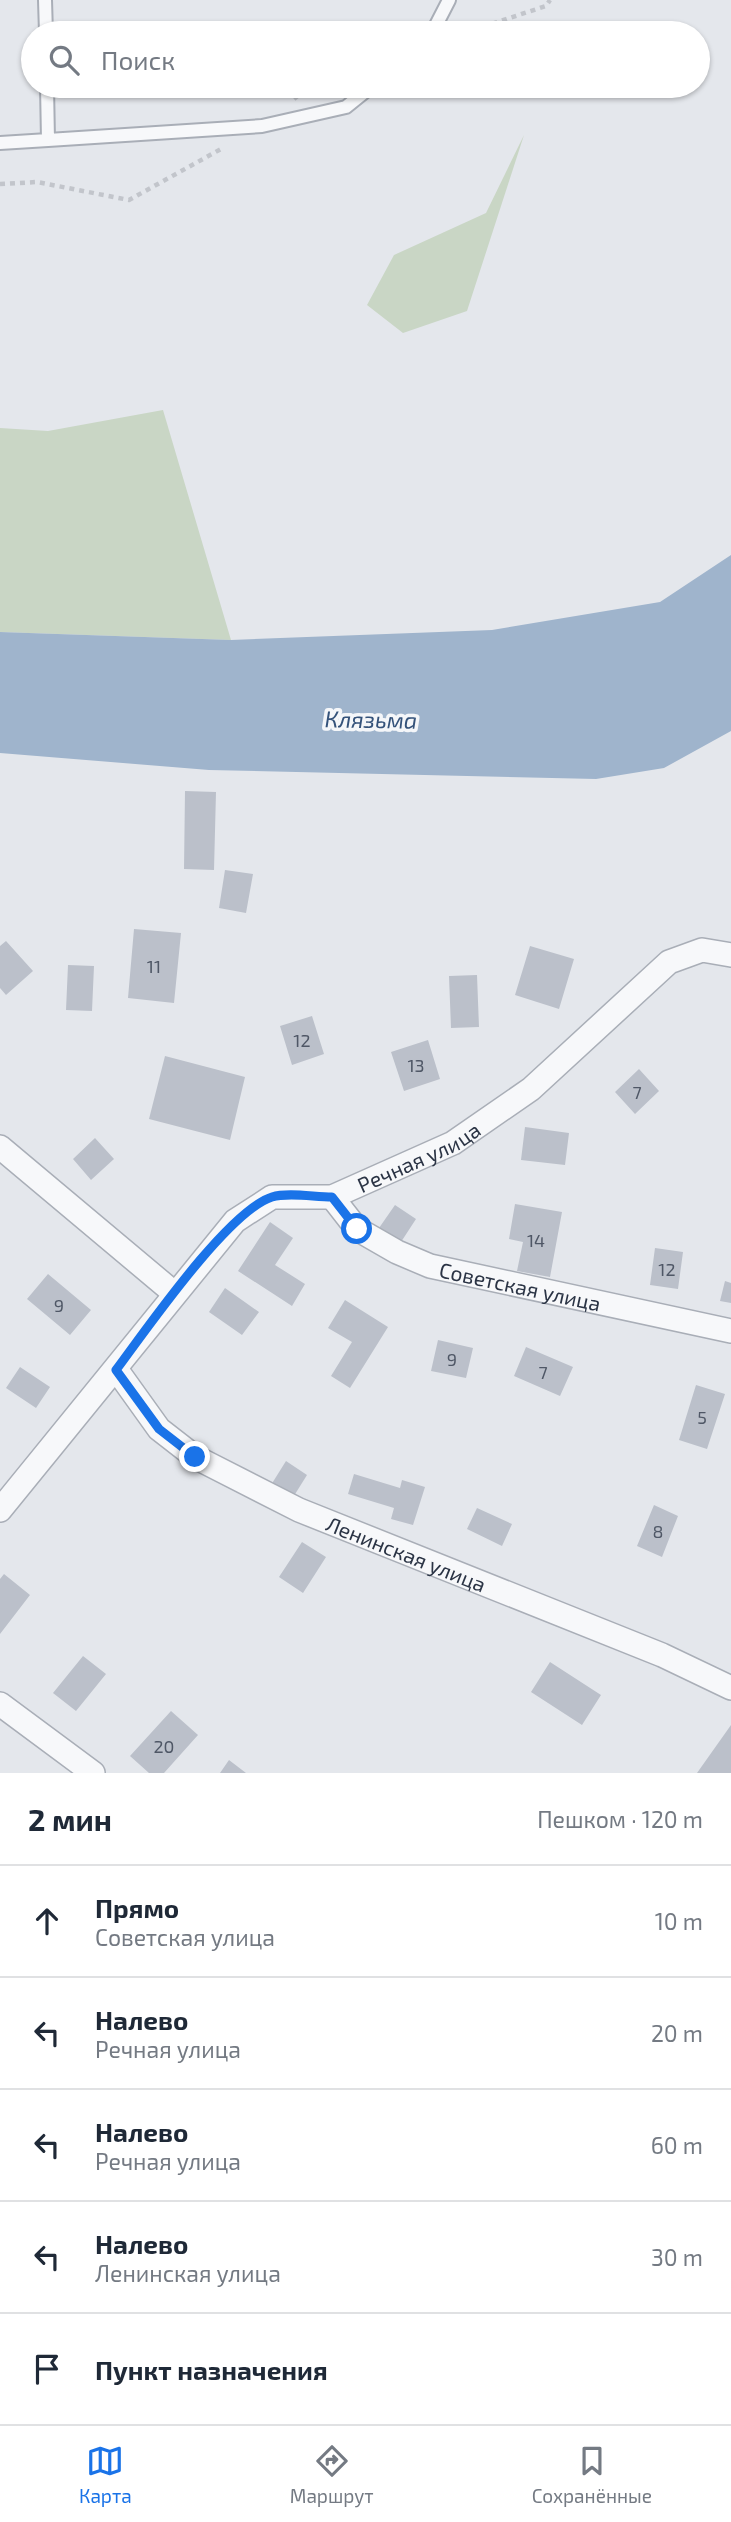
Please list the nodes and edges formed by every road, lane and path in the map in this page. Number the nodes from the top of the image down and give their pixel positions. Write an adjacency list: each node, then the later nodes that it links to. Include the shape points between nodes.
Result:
1 (45, 0): 4 (lane)
2 (449, 0): 5 (lane)
3 (550, 0): 6 (path, via 546,6)
4 (46, 21)
5 (438, 21)
6 (500, 21)
7 (47, 98): 11 (lane)
8 (295, 98): 10 (path)
9 (357, 98): 10 (lane, via 346,107)
10 (262, 126): 11 (lane)
11 (48, 141): 12 (lane)
12 (0, 143)
13 (226, 146): 14 (path, via 129,200 37,182)
14 (0, 184)
15 (731, 955): 17 (street, Речная улица, via 702,950 669,962 520,1096 453,1143)
16 (0, 1147): 18 (street)
17 (332, 1197): 18 (street, Речная улица, via 272,1197 235,1221); 19 (street, Советская улица, via 357,1229 430,1266)
18 (174, 1293): 20 (street, Речная улица)
19 (731, 1331)
20 (116, 1370): 21 (street, Речная улица); 22 (street, Ленинская улица, via 159,1429 195,1457 299,1510 662,1655)
21 (0, 1510)
22 (731, 1688)
23 (0, 1704): 24 (street)
24 (93, 1773)

